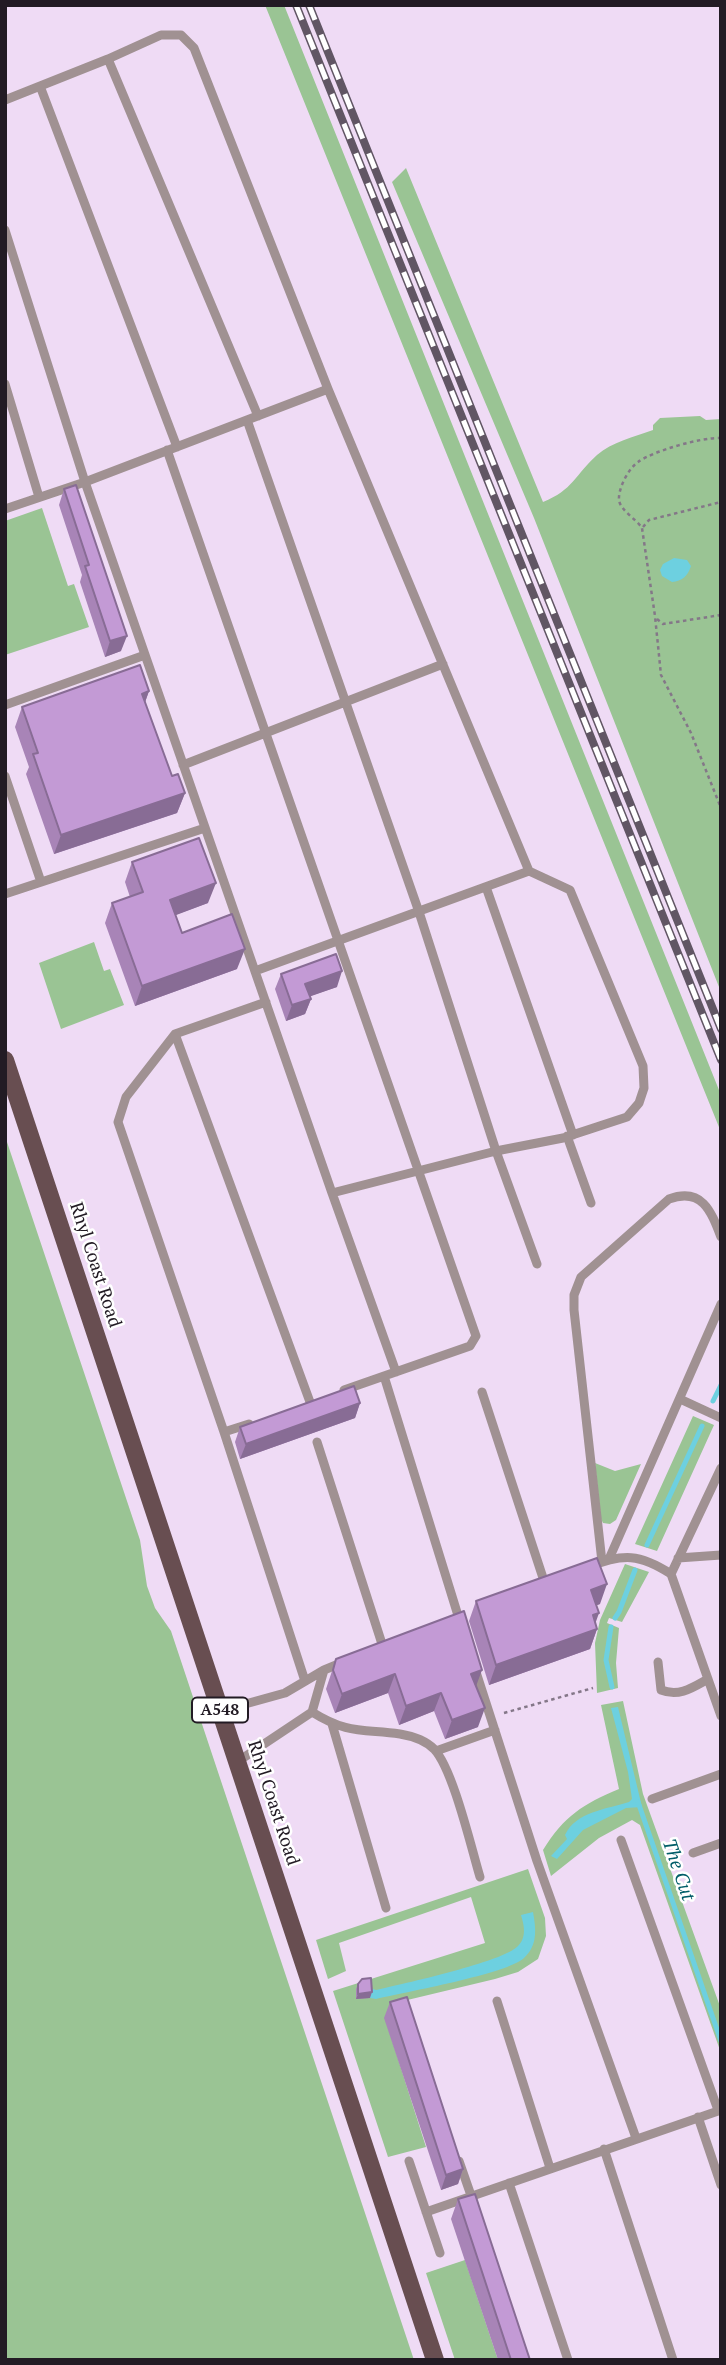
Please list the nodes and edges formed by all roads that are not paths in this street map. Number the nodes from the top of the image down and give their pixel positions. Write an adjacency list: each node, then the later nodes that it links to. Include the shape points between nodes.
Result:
1 (108, 59): 2 (lane); 6 (lane, via 161,35 181,35 194,48); 7 (lane)
2 (40, 86): 3 (lane); 9 (lane)
3 (5, 100)
4 (5, 230): 10 (lane)
5 (5, 384): 11 (lane)
6 (328, 389): 7 (lane); 14 (lane)
7 (258, 416): 8 (lane)
8 (247, 420): 9 (lane); 15 (lane)
9 (172, 449): 10 (lane); 17 (lane)
10 (85, 482): 11 (lane); 13 (lane)
11 (39, 497): 12 (lane)
12 (5, 509)
13 (145, 655): 16 (lane); 18 (lane)
14 (443, 664): 15 (lane); 21 (lane)
15 (345, 702): 17 (lane); 25 (lane)
16 (5, 705)
17 (266, 733): 18 (lane); 26 (lane)
18 (183, 765): 20 (lane)
19 (5, 776): 22 (lane)
20 (205, 828): 22 (lane); 27 (lane)
21 (529, 871): 23 (lane); 31 (lane, via 570,890 643,1066 644,1088 627,1117)
22 (41, 882): 24 (lane)
23 (486, 887): 25 (lane); 31 (lane)
24 (5, 894)
25 (419, 912): 26 (lane); 32 (lane)
26 (339, 941): 27 (lane); 33 (lane)
27 (255, 971): 28 (lane)
28 (266, 1002): 29 (lane); 34 (lane)
29 (175, 1034): 45 (lane); 49 (lane, via 126,1097 118,1122)
30 (5, 1060): 73 (main road, Rhyl Coast Road / A548)
31 (570, 1135): 32 (lane); 35 (lane)
32 (496, 1151): 33 (lane); 37 (lane)
33 (419, 1171): 34 (lane); 39 (lane, via 476,1336 470,1346)
34 (332, 1193): 39 (lane)
35 (591, 1203)
36 (721, 1237): 54 (lane, via 703,1201 681,1194 669,1199 577,1285 574,1310)
37 (537, 1264)
38 (721, 1304): 44 (lane)
39 (396, 1372): 40 (lane)
40 (384, 1376): 42 (lane); 61 (lane)
41 (482, 1392): 58 (lane)
42 (335, 1393)
43 (322, 1398): 45 (lane)
44 (680, 1399): 47 (lane); 54 (lane)
45 (310, 1402): 46 (lane)
46 (298, 1406)
47 (720, 1417)
48 (261, 1419): 49 (lane)
49 (224, 1432): 72 (lane)
50 (317, 1442): 65 (lane)
51 (721, 1468): 53 (lane)
52 (721, 1555): 53 (lane)
53 (678, 1558): 56 (lane)
54 (606, 1560): 55 (lane); 56 (lane, via 627,1556 656,1564)
55 (579, 1571)
56 (671, 1574): 71 (lane)
57 (556, 1580): 58 (lane)
58 (545, 1584): 59 (lane)
59 (533, 1589)
60 (471, 1613): 61 (lane)
61 (459, 1618): 62 (lane); 63 (lane)
62 (446, 1622)
63 (463, 1630)
64 (396, 1642): 65 (lane)
65 (383, 1647): 66 (lane)
66 (371, 1652)
67 (471, 1654): 77 (lane)
68 (347, 1661): 70 (lane)
69 (658, 1662): 71 (lane, via 662,1690 670,1693 684,1692)
70 (324, 1670): 72 (lane); 74 (lane)
71 (708, 1679): 75 (lane)
72 (305, 1681): 73 (lane, via 285,1693)
73 (220, 1711): 79 (main road, Rhyl Coast Road / A548)
74 (312, 1712): 76 (lane); 79 (lane)
75 (721, 1716)
76 (332, 1724): 78 (lane, via 410,1736); 86 (lane)
77 (495, 1730): 78 (lane); 90 (lane)
78 (436, 1751): 85 (lane, via 448,1772)
79 (237, 1762): 101 (main road, Rhyl Coast Road / A548)
80 (721, 1774): 81 (lane)
81 (652, 1799)
82 (621, 1840): 88 (lane)
83 (721, 1843): 84 (lane)
84 (693, 1853)
85 (480, 1877)
86 (386, 1908)
87 (497, 2001): 94 (lane)
88 (719, 2110): 89 (lane)
89 (698, 2117): 90 (lane); 96 (lane)
90 (636, 2137): 91 (lane)
91 (604, 2149): 94 (lane); 103 (lane)
92 (458, 2157): 97 (lane)
93 (409, 2161): 99 (lane)
94 (550, 2168): 95 (lane)
95 (509, 2183): 97 (lane); 102 (lane)
96 (721, 2185)
97 (471, 2196): 98 (lane); 99 (lane)
98 (475, 2209)
99 (426, 2212): 100 (lane)
100 (440, 2253)
101 (435, 2360)
102 (568, 2360)
103 (673, 2360)

